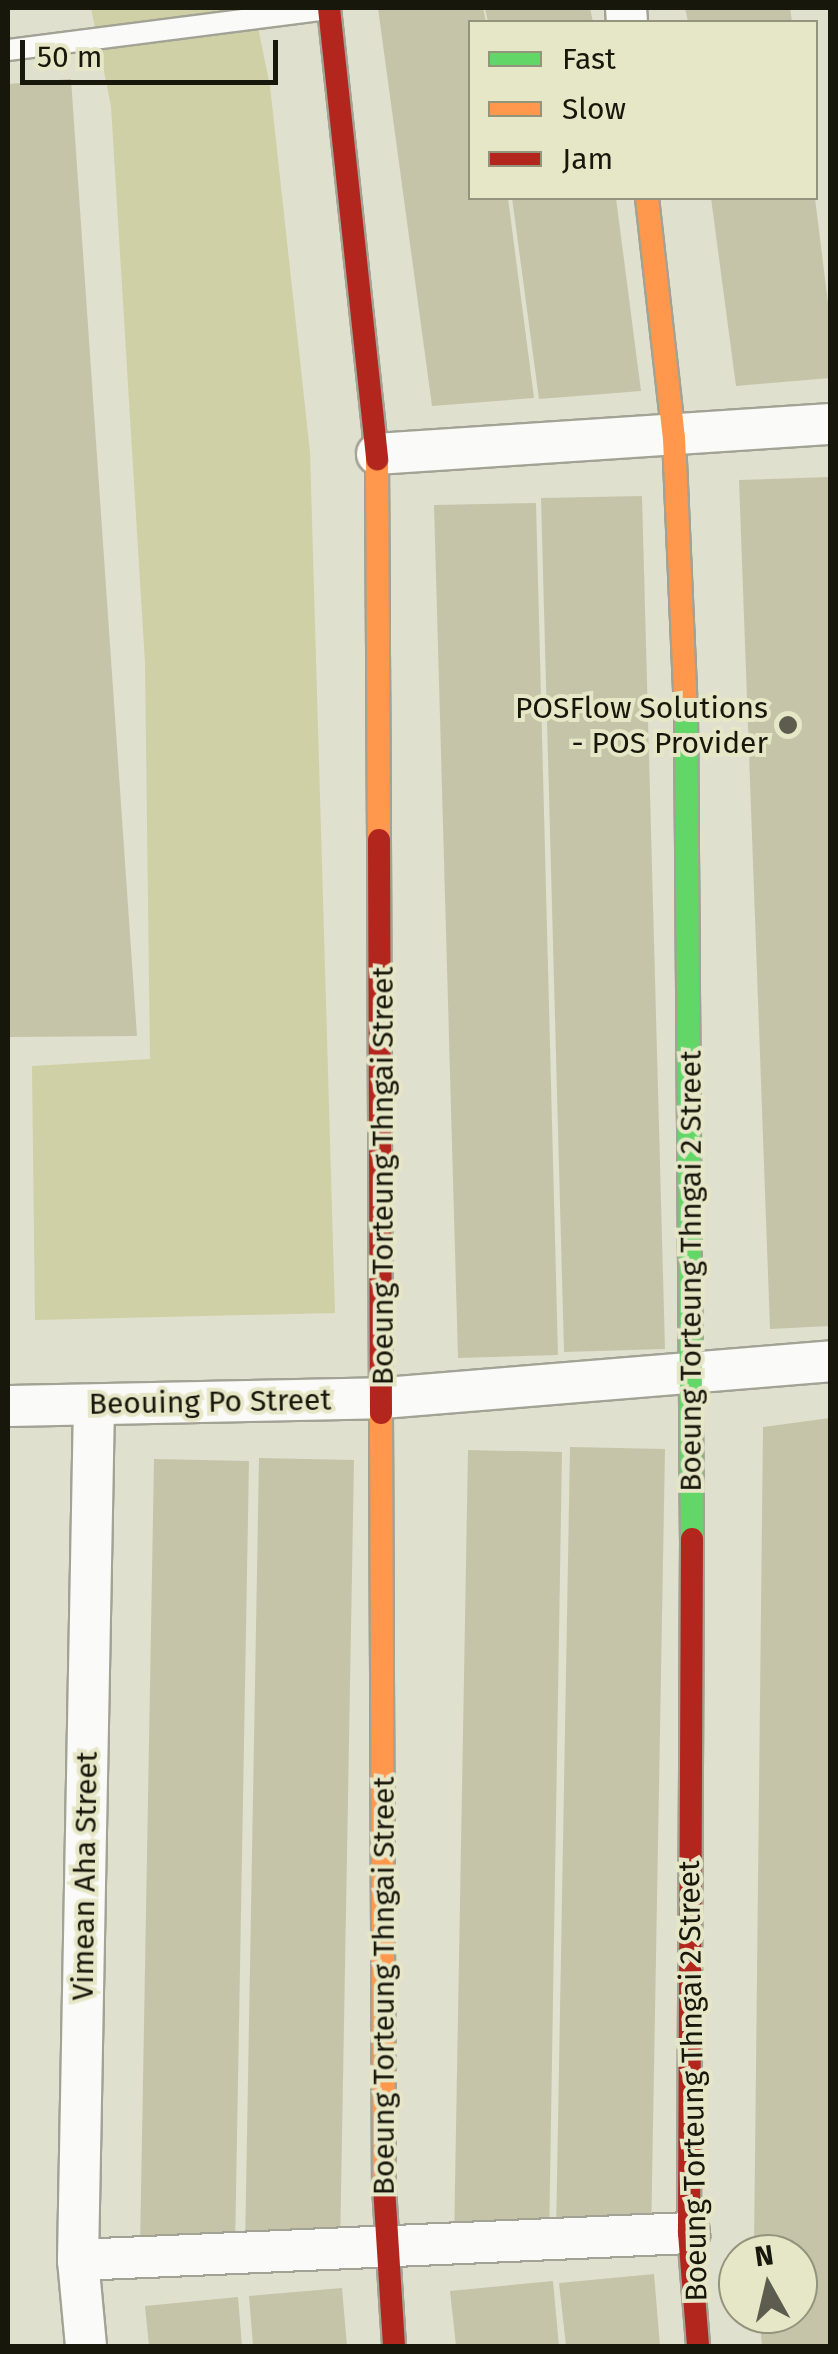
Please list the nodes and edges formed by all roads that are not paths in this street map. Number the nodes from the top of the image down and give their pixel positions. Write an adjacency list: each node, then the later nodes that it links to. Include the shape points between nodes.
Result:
1 (329, 8): 2 (lane); 6 (street, Boeung Torteung Thngai Street)
2 (8, 50)
3 (647, 200): 5 (street, Boeung Torteung Thngai 2 Street)
4 (830, 424): 5 (street)
5 (674, 438): 6 (street); 8 (street, Boeung Torteung Thngai 2 Street, via 685,640)
6 (376, 454): 9 (street, Boeung Torteung Thngai Street)
7 (830, 1361): 8 (street, Beouing Po Street)
8 (693, 1373): 9 (street, Beouing Po Street); 12 (street, Boeung Torteung Thngai 2 Street)
9 (384, 1398): 10 (street, Beouing Po Street); 13 (street, Boeung Torteung Thngai Street)
10 (94, 1404): 11 (street, Beouing Po Street); 14 (street, Vimean Aha Street)
11 (8, 1406)
12 (688, 2233): 13 (street); 17 (street, Boeung Torteung Thngai 2 Street)
13 (384, 2246): 14 (street); 16 (street, Boeung Torteung Thngai Street)
14 (78, 2260): 15 (street, Vimean Aha Street)
15 (86, 2346)
16 (394, 2346)
17 (698, 2346)

